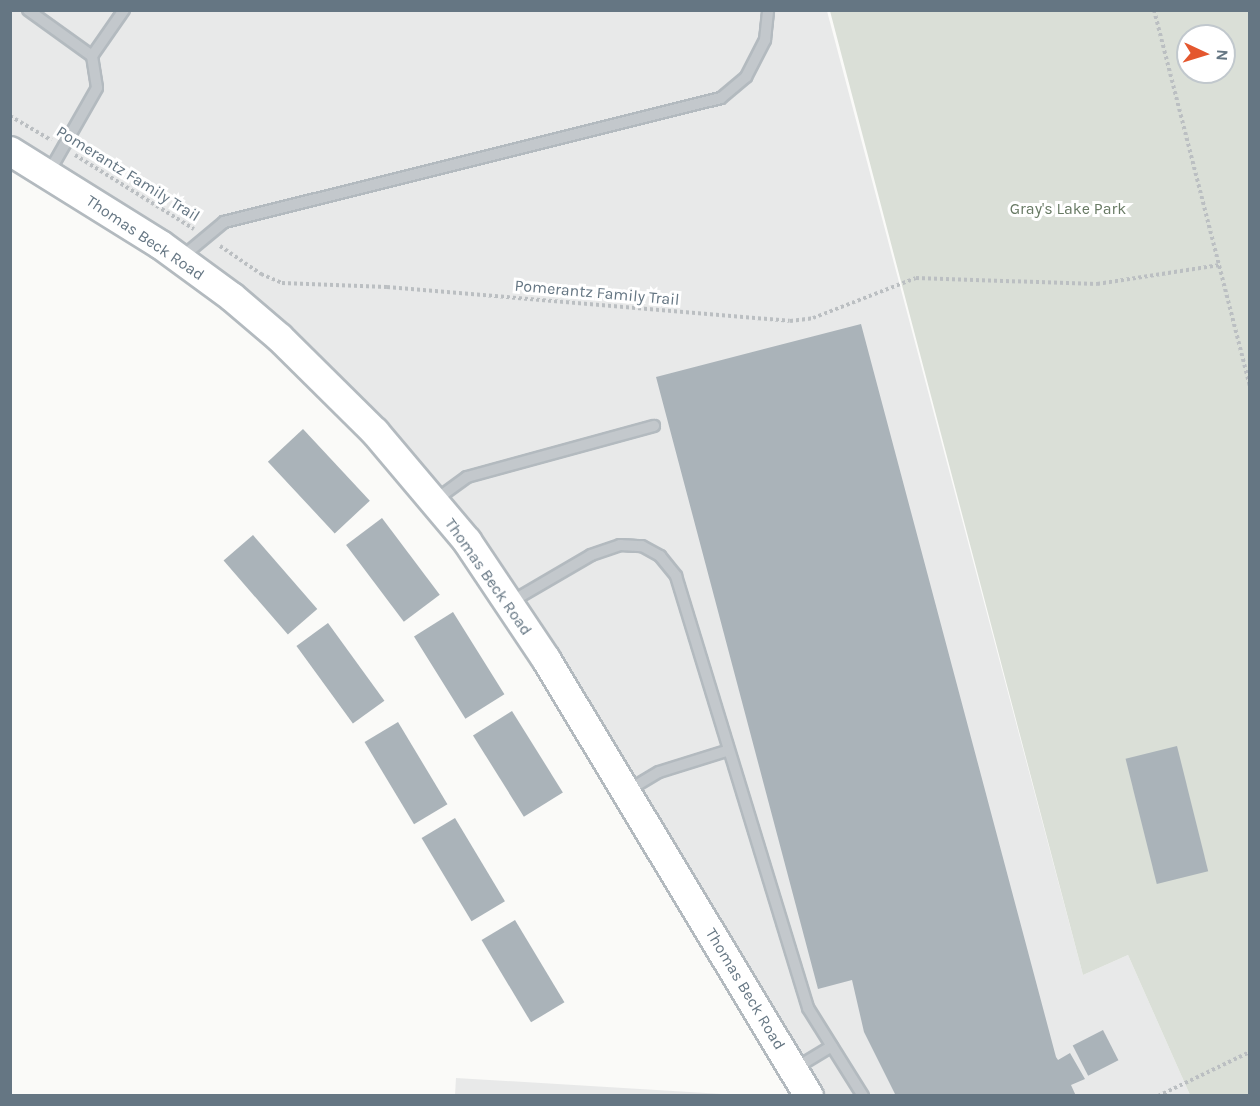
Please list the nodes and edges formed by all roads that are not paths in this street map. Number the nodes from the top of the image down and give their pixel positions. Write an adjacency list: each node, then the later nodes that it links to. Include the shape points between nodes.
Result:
1 (28, 10): 4 (lane)
2 (124, 10): 4 (lane)
3 (768, 10): 7 (lane, via 765,40 746,77 721,98 224,222)
4 (92, 56): 6 (lane, via 97,88)
5 (10, 151): 6 (main road, Thomas Beck Road)
6 (48, 174): 7 (main road, Thomas Beck Road)
7 (179, 259): 9 (main road, Thomas Beck Road, via 280,338 375,432)
8 (654, 426): 9 (lane, via 467,477)
9 (433, 501): 10 (main road, Thomas Beck Road, via 467,541)
10 (508, 603): 11 (lane, via 591,555 620,545 642,546 660,556 676,576); 12 (main road, Thomas Beck Road)
11 (729, 750): 12 (lane, via 659,772); 13 (lane, via 808,1008)
12 (626, 791): 14 (main road, Thomas Beck Road)
13 (832, 1046): 14 (lane); 16 (lane)
14 (794, 1070): 15 (main road, Thomas Beck Road)
15 (809, 1095)
16 (863, 1095)

